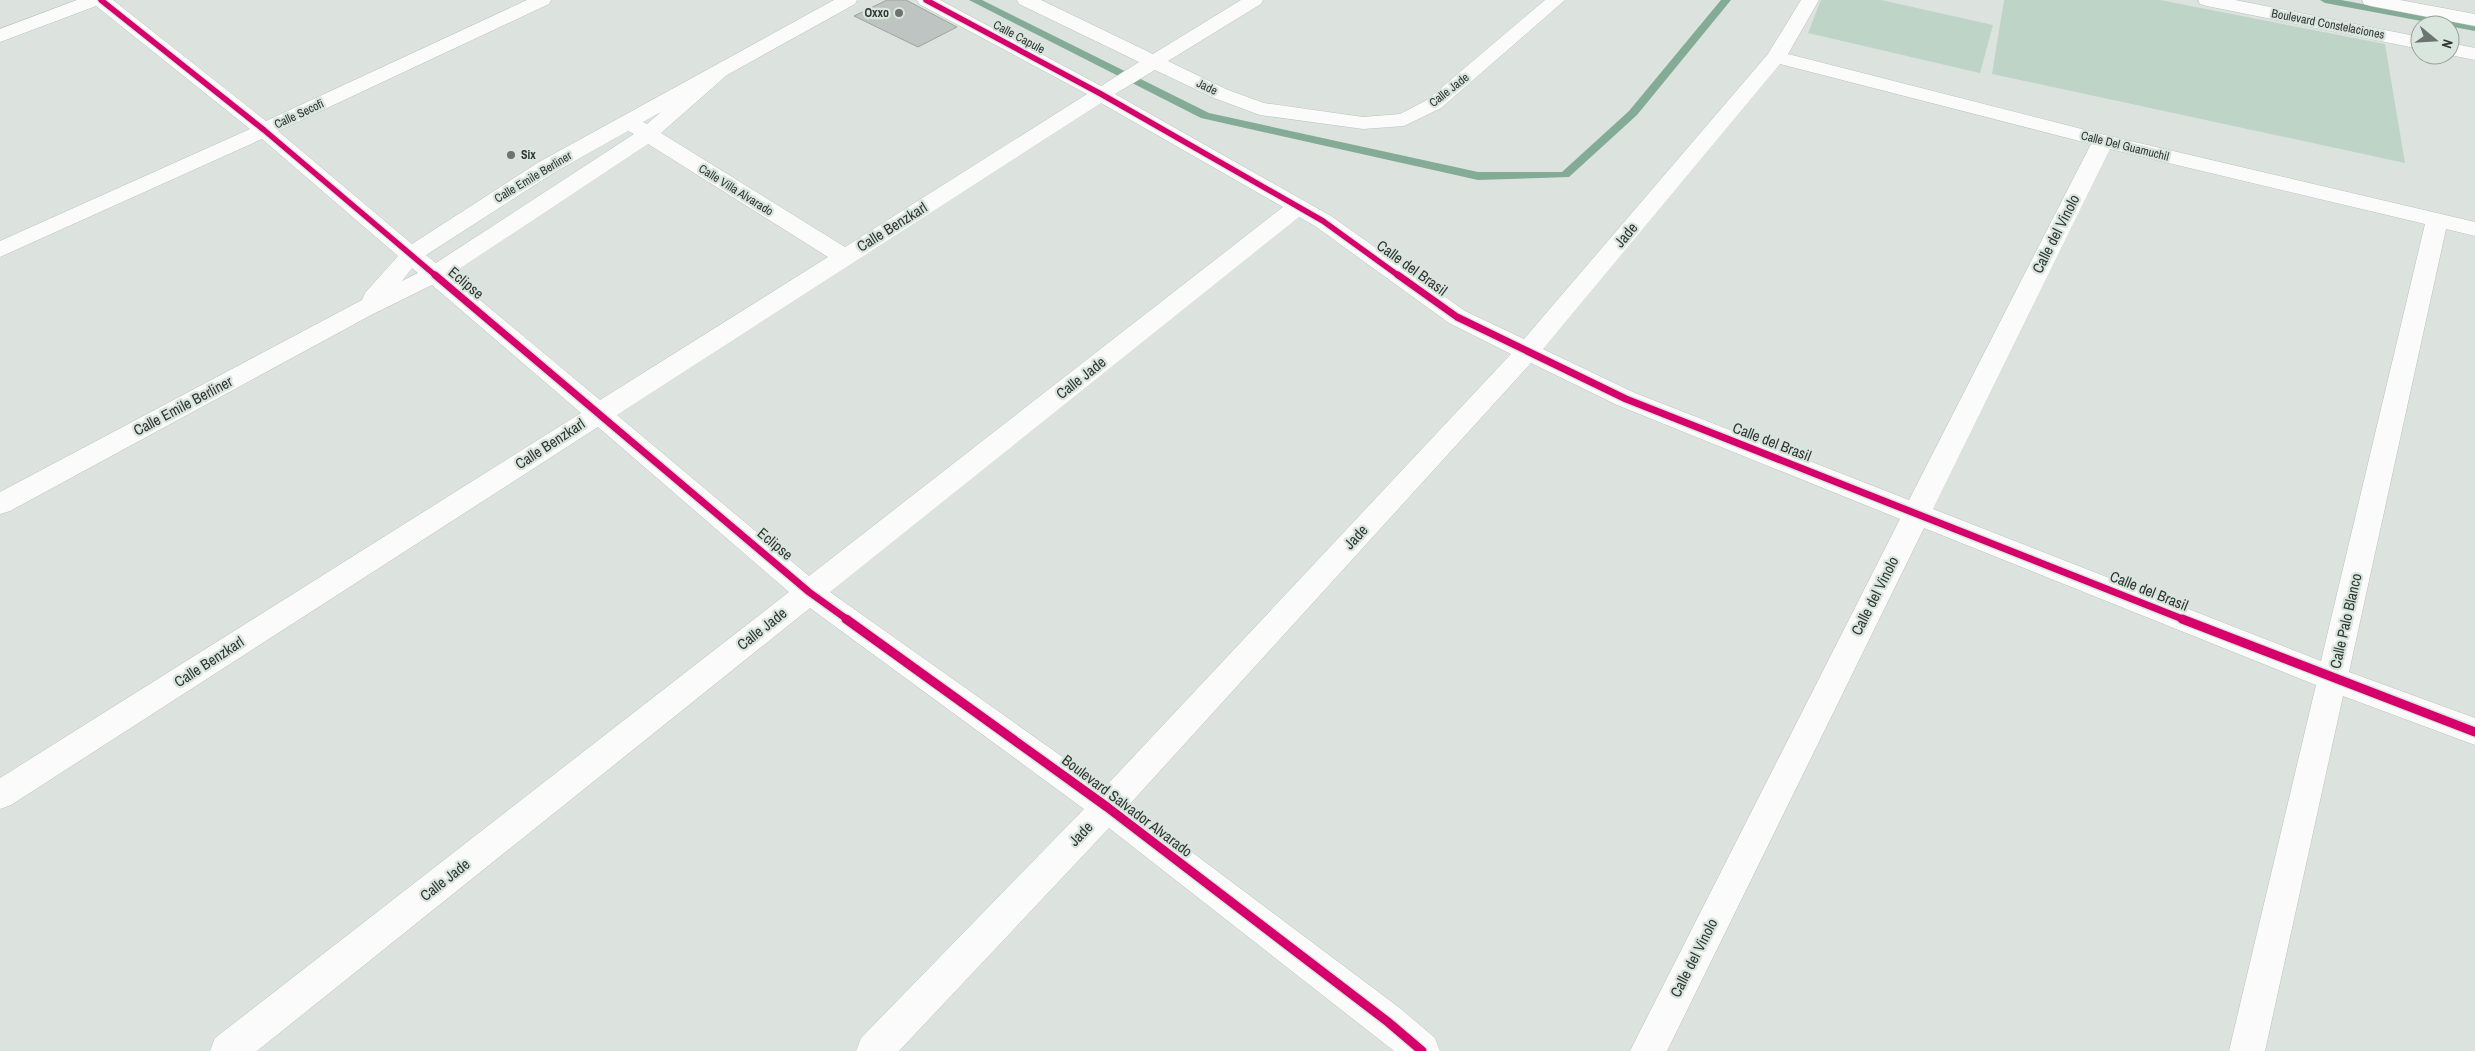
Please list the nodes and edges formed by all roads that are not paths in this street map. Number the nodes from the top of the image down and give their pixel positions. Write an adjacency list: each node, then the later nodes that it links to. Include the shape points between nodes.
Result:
1 (94, 0): 13 (street)
2 (101, 0): 23 (street, Eclipse)
3 (542, 0): 23 (street, Calle Secofi)
4 (848, 0): 19 (street, Calle Emile Berliner)
5 (926, 0): 20 (street, Calle Capule)
6 (1026, 0): 18 (street)
7 (1254, 0): 18 (street)
8 (1556, 0): 21 (street, Calle Jade, via 1434,104 1404,120 1364,124)
9 (1810, 0): 17 (street, Jade)
10 (2207, 0): 14 (street, Boulevard Constelaciones)
11 (2371, 0): 12 (street)
12 (2475, 20)
13 (0, 36)
14 (2410, 41)
15 (2460, 51): 16 (street)
16 (2475, 54)
17 (1776, 58): 25 (street, Calle Del Guamuchil); 34 (street, Jade)
18 (1156, 60): 20 (street, Calle Benzkarl); 21 (street, Jade, via 1221,94)
19 (720, 71): 22 (street, Calle Emile Berliner); 24 (street, Calle Emile Berliner)
20 (1110, 89): 26 (street, Calle del Brasil); 31 (street, Calle Benzkarl)
21 (1260, 109)
22 (627, 122): 24 (street, Calle Villa Alvarado); 30 (street, Calle Emile Berliner, via 548,167)
23 (264, 130): 29 (street, Calle Secofi); 30 (street, Eclipse)
24 (647, 135): 31 (street, Calle Villa Alvarado); 32 (street, Calle Emile Berliner)
25 (2103, 141): 27 (street, Calle Del Guamuchil); 37 (street, Calle del Vinolo)
26 (1298, 207): 34 (street, Calle del Brasil, via 1323,221 1457,317); 38 (street, Calle Jade)
27 (2437, 220): 28 (street, Calle Del Guamuchil); 39 (street, Calle Palo Blanco)
28 (2475, 229)
29 (0, 250)
30 (411, 255): 32 (street, Eclipse); 33 (street, Calle Emile Berliner)
31 (845, 257): 35 (street, Calle Benzkarl)
32 (435, 274): 33 (street, Calle Emile Berliner); 35 (street, Eclipse)
33 (365, 308): 36 (street, Calle Emile Berliner)
34 (1528, 351): 37 (street, Calle del Brasil, via 1626,399); 42 (street, Jade)
35 (599, 413): 38 (street, Eclipse); 41 (street, Calle Benzkarl)
36 (0, 504)
37 (1916, 513): 39 (street, Calle del Brasil); 46 (street, Calle del Vinolo)
38 (809, 592): 42 (street, Boulevard Salvador Alvarado); 43 (street, Calle Jade)
39 (2333, 680): 40 (street, Calle del Brasil); 47 (street, Calle Palo Blanco)
40 (2475, 732)
41 (0, 795)
42 (1107, 807): 44 (street, Jade); 45 (street, Boulevard Salvador Alvarado)
43 (228, 1051)
44 (874, 1051)
45 (1422, 1051)
46 (1648, 1051)
47 (2248, 1051)

